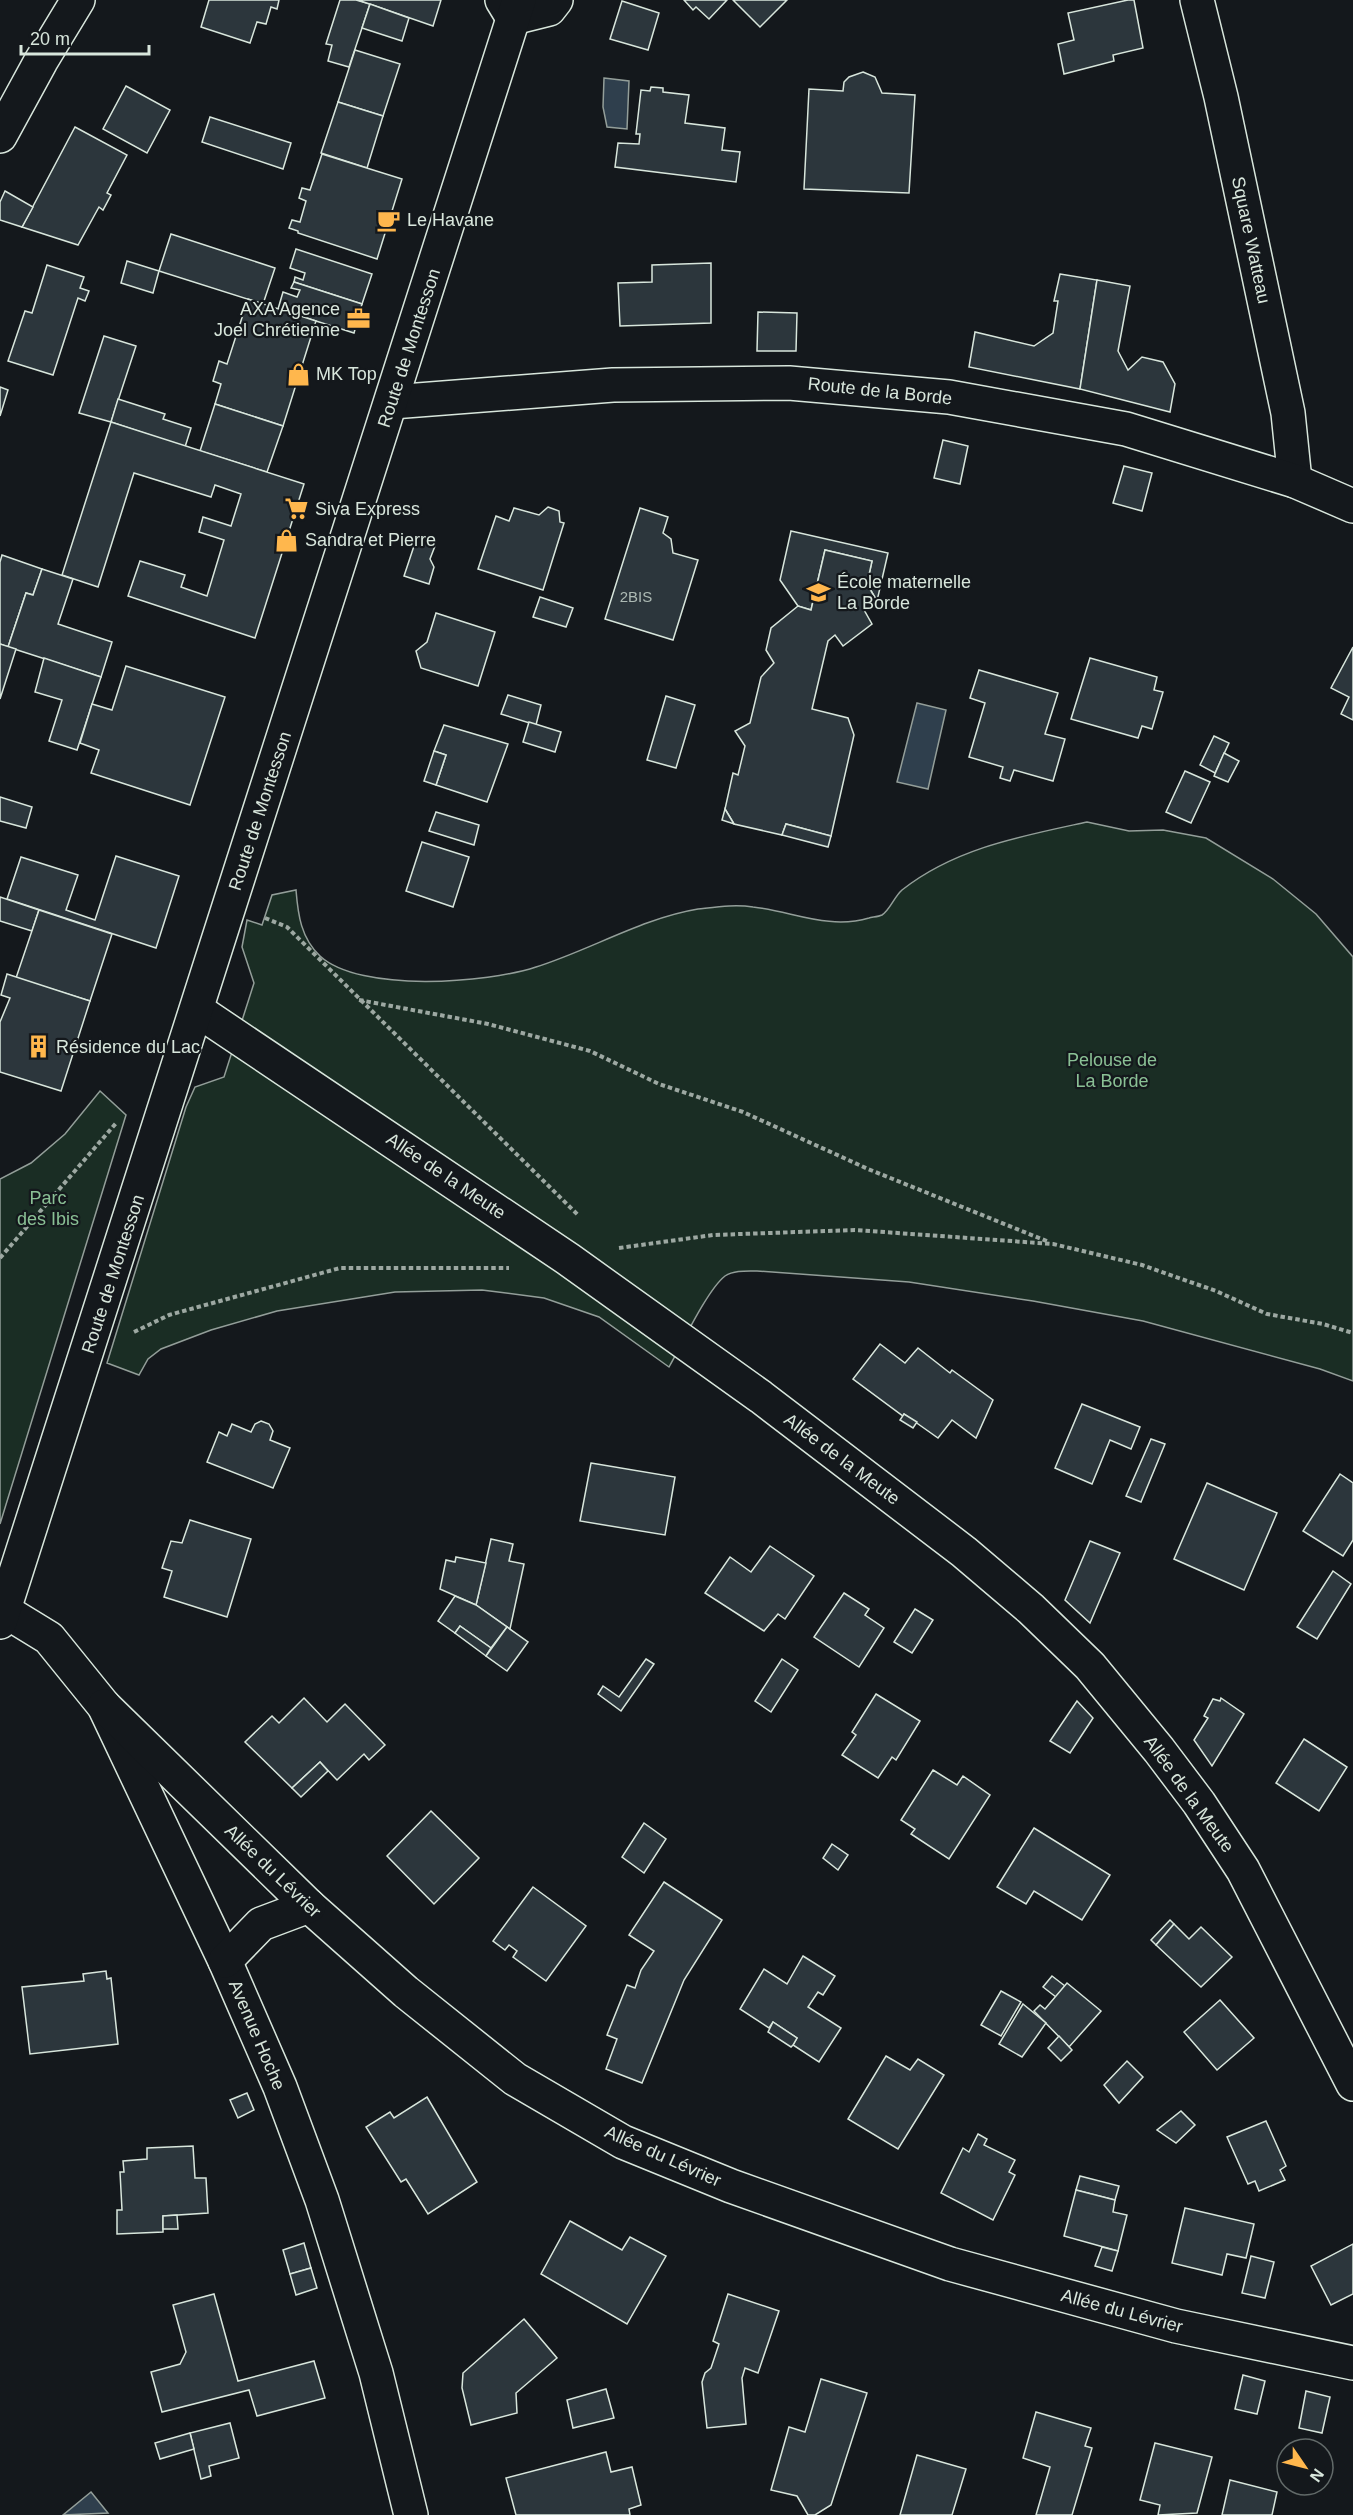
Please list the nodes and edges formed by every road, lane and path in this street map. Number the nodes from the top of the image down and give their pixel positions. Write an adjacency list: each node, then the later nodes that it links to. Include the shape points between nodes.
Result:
1 (78, 0): 5 (street)
2 (556, 0): 4 (street, via 549,9)
3 (1197, 0): 7 (street, Square Watteau, via 1288,413)
4 (511, 6): 6 (street, Route de Montesson)
5 (0, 136)
6 (392, 402): 7 (street, Route de la Borde, via 614,385 789,382 949,397 1126,429); 9 (street, Route de Montesson)
7 (1295, 481): 8 (street, Route de la Borde)
8 (1353, 506)
9 (231, 904): 10 (path, via 287,927); 11 (street, Route de Montesson)
10 (358, 1000): 13 (path); 14 (path, via 488,1024 590,1051 659,1084 742,1112 868,1169)
11 (197, 1010): 16 (street, Allée de la Meute); 18 (street, Route de Montesson)
12 (119, 1119): 15 (path)
13 (579, 1216)
14 (1053, 1244): 16 (path, via 855,1230 713,1235); 17 (path, via 1142,1265 1267,1314)
15 (0, 1258)
16 (568, 1259): 18 (path, via 526,1269 340,1268 169,1315); 23 (street, Allée de la Meute, via 761,1397 964,1552 1090,1666 1193,1794 1243,1870)
17 (1353, 1333)
18 (87, 1356): 19 (street, Route de Montesson)
19 (1, 1613): 20 (street, Avenue Hoche, via 49,1638)
20 (104, 1706): 21 (street, Allée du Lévrier); 22 (street, Avenue Hoche)
21 (309, 1906): 22 (street, via 261,1924); 25 (street, Allée du Lévrier, via 406,1992 515,2079 622,2142 731,2186 950,2264 1176,2326)
22 (225, 1961): 26 (street, Avenue Hoche, via 280,2086 322,2200 376,2373)
23 (1345, 2048): 24 (street, Allée de la Meute)
24 (1353, 2084)
25 (1353, 2363)
26 (411, 2515)

